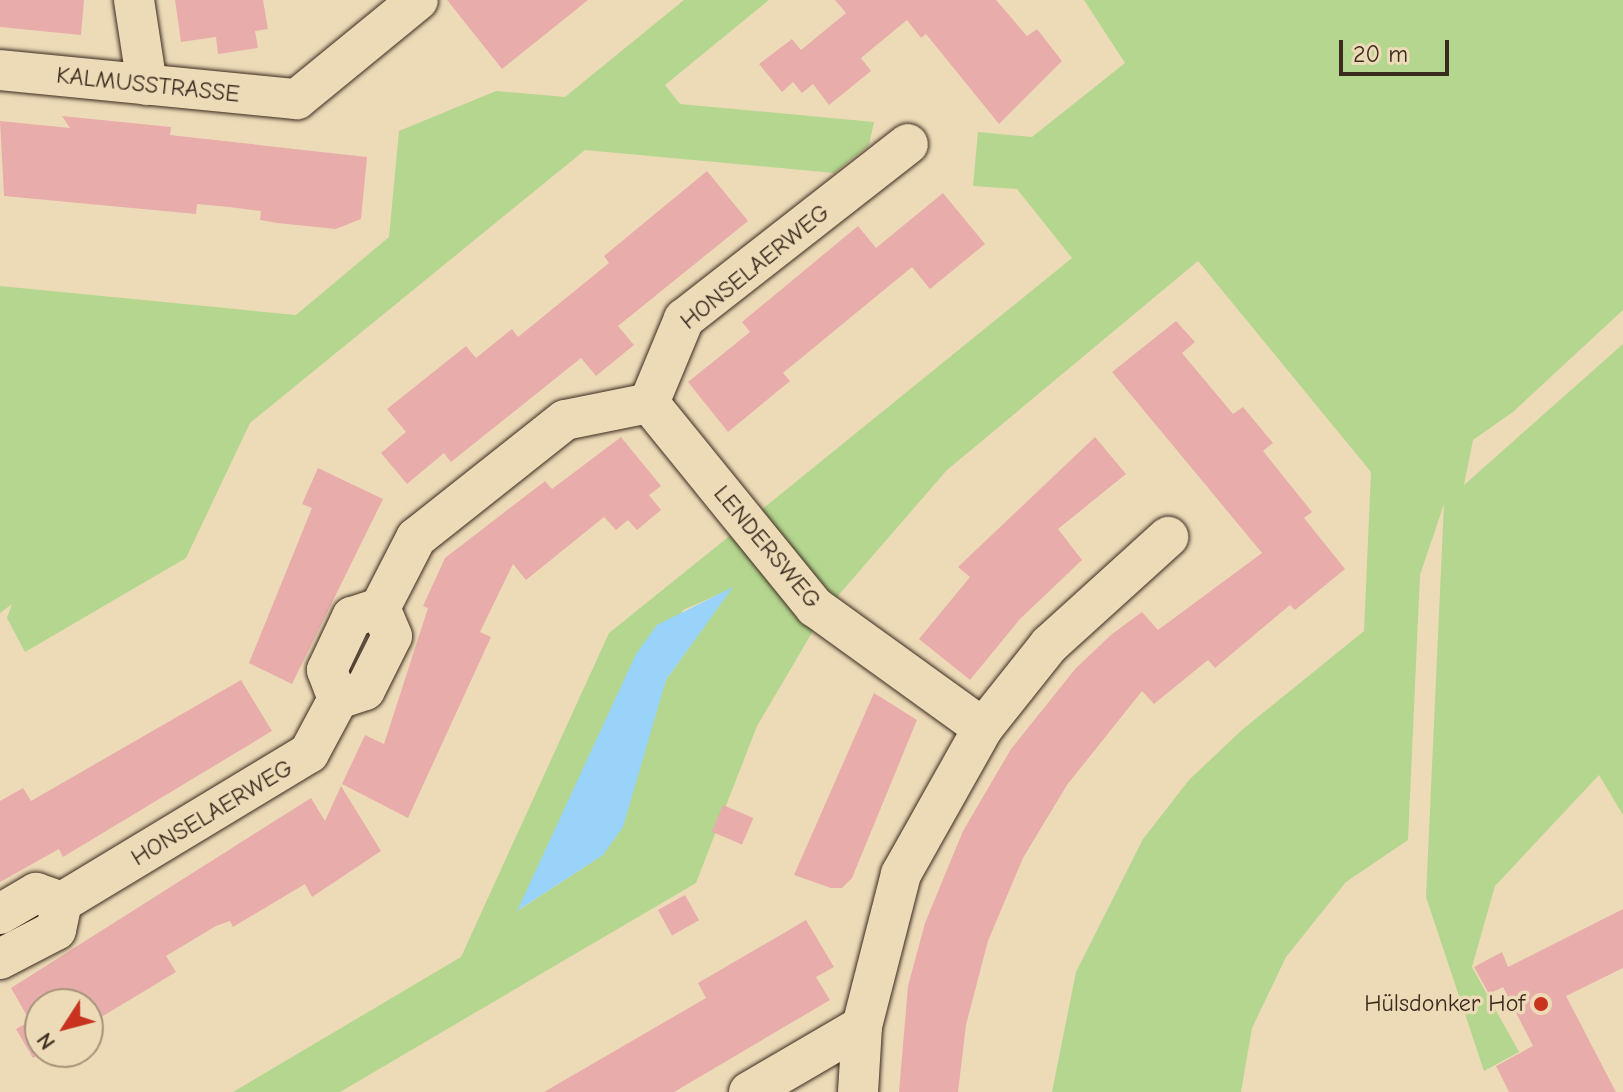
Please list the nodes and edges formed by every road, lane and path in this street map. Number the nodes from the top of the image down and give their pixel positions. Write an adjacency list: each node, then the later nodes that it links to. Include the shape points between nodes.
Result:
1 (134, 0): 4 (street)
2 (418, 0): 4 (street, KALMUSSTRASSE, via 297,99)
3 (0, 70): 4 (street, KALMUSSTRASSE)
4 (147, 85)
5 (908, 144): 6 (street, HONSELAERWEG, via 688,315 672,337)
6 (649, 403): 8 (street, LENDERSWEG, via 815,607); 9 (street, HONSELAERWEG, via 575,417 546,433 416,538 380,608 392,636 365,690 338,699 306,756)
7 (1168, 537): 8 (street, via 1049,645)
8 (983, 728): 12 (street, via 901,874)
9 (62, 902): 10 (street, via 36,893); 11 (street, via 56,930)
10 (0, 914)
11 (0, 959)
12 (862, 1026): 13 (street); 14 (street)
13 (749, 1092)
14 (858, 1092)

